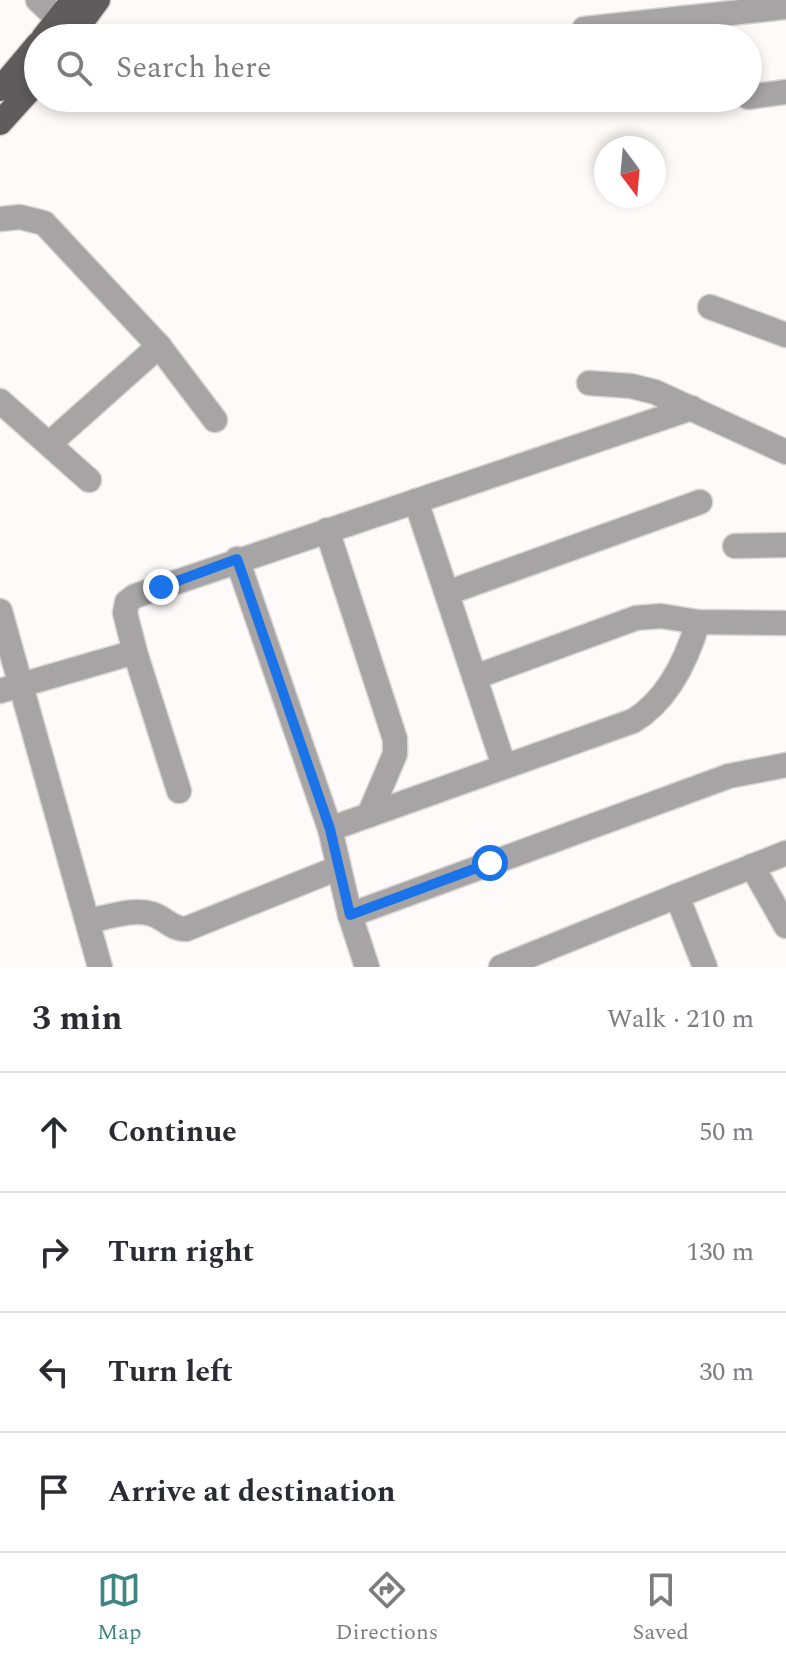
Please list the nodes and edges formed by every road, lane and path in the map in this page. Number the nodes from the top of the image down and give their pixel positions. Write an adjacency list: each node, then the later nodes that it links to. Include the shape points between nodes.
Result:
1 (38, 0): 4 (street)
2 (98, 0): 5 (main road)
3 (786, 7): 6 (street)
4 (62, 24)
5 (67, 24)
6 (630, 24)
7 (24, 57): 8 (main road)
8 (4, 75)
9 (786, 92): 10 (street)
10 (762, 95)
11 (24, 96): 12 (main road)
12 (0, 123)
13 (0, 219): 16 (street, via 44,223)
14 (710, 307): 15 (street)
15 (786, 335)
16 (159, 346): 20 (street); 21 (street)
17 (589, 383): 19 (street, via 631,386)
18 (0, 401): 21 (street)
19 (692, 408): 22 (street); 24 (street)
20 (215, 420)
21 (49, 444): 23 (street)
22 (786, 452)
23 (89, 480)
24 (416, 501): 26 (street); 30 (street)
25 (700, 502): 30 (street)
26 (327, 530): 29 (street); 40 (street, via 395,739 395,754)
27 (786, 545): 28 (street)
28 (735, 546)
29 (237, 559): 34 (street, via 127,602); 41 (street)
30 (447, 593): 35 (street)
31 (0, 611): 36 (street)
32 (698, 622): 33 (street); 35 (street, via 636,618); 38 (street, via 683,663 648,712)
33 (786, 623)
34 (135, 652): 36 (street); 39 (street)
35 (475, 677): 38 (street)
36 (10, 688): 47 (street)
37 (786, 765): 46 (street, via 729,776)
38 (504, 766): 40 (street)
39 (179, 791)
40 (369, 815): 41 (street)
41 (330, 829): 44 (street)
42 (786, 853): 43 (street)
43 (752, 866): 45 (street); 48 (street)
44 (338, 868): 46 (street); 47 (street, via 186,929 139,911)
45 (677, 896): 51 (street); 52 (street)
46 (350, 915): 50 (street)
47 (89, 921): 49 (street)
48 (786, 926)
49 (100, 967)
50 (367, 967)
51 (501, 967)
52 (705, 967)

